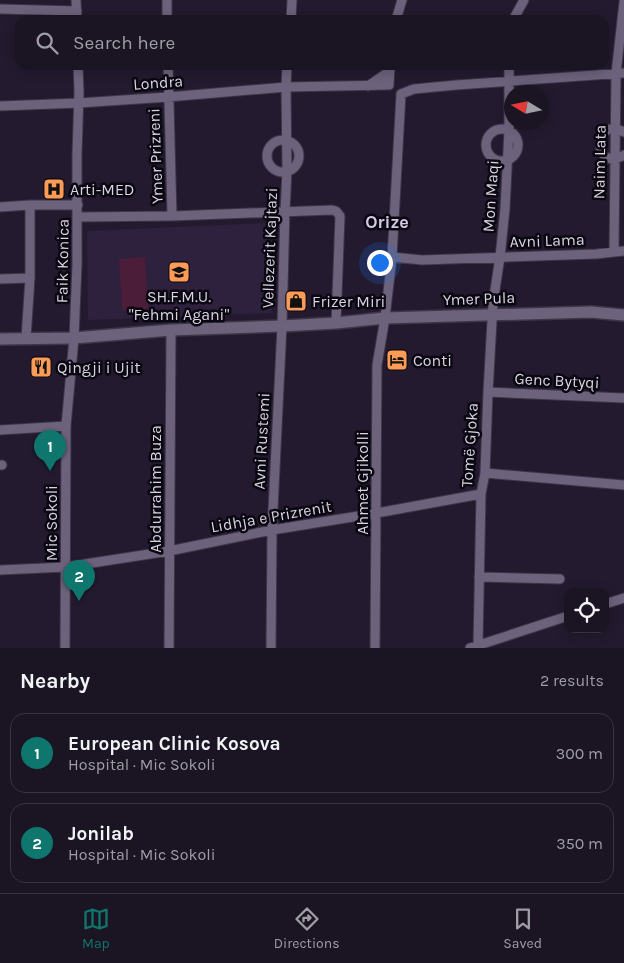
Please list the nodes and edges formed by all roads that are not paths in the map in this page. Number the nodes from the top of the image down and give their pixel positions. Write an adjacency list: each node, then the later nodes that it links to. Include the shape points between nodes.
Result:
1 (76, 0): 9 (street)
2 (167, 0): 10 (street)
3 (292, 0): 11 (street)
4 (402, 0): 12 (street)
5 (524, 0): 13 (street)
6 (624, 2): 20 (street, Naim Lata)
7 (0, 9): 8 (street)
8 (66, 15)
9 (77, 15)
10 (168, 15)
11 (291, 15)
12 (398, 15)
13 (516, 15)
14 (78, 70): 26 (street, Faik Konica)
15 (168, 70): 25 (street, Ymer Prizreni)
16 (287, 70): 24 (street, Vellezerit Kajtazi)
17 (388, 70): 23 (street)
18 (390, 70): 23 (street, Londra, via 389,85)
19 (509, 70): 21 (street, Mon Maqi)
20 (620, 73): 21 (street); 29 (street, Naim Lata)
21 (508, 80): 22 (street, Mon Maqi); 45 (street, Ahmet Gjikolli, via 414,89 401,94)
22 (508, 85)
23 (368, 86): 24 (street, Londra)
24 (286, 87): 25 (street, Londra); 32 (street, Vellezerit Kajtazi)
25 (168, 97): 26 (street, Londra); 41 (street, Ymer Prizreni)
26 (78, 103): 27 (street, Londra); 38 (street, Faik Konica)
27 (0, 106)
28 (504, 128): 35 (street, via 494,131 486,144 492,158)
29 (615, 128): 31 (street); 34 (street, Naim Lata); 34 (street, via 602,134 599,143 602,152)
30 (509, 130): 35 (street, Mon Maqi)
31 (624, 132)
32 (287, 140): 36 (street, Vellezerit Kajtazi); 36 (street, Vellezerit Kajtazi, via 273,144 268,158 277,170)
33 (624, 156): 34 (street)
34 (614, 159): 44 (street, Naim Lata)
35 (508, 161): 46 (street, Mon Maqi)
36 (287, 171): 40 (street, Vellezerit Kajtazi)
37 (30, 205): 38 (street); 39 (street); 47 (street)
38 (78, 205): 42 (street, Faik Konica)
39 (0, 208)
40 (285, 212): 41 (street); 52 (street, via 332,210 340,216); 53 (street, Vellezerit Kajtazi)
41 (172, 216): 42 (street)
42 (78, 218): 56 (street, Faik Konica)
43 (624, 251): 44 (street, Avni Lama)
44 (614, 252): 46 (street, Avni Lama)
45 (392, 257): 46 (street, Avni Lama, via 422,260); 51 (street, Ahmet Gjikolli)
46 (500, 257): 49 (street, Mon Maqi)
47 (30, 278): 48 (street); 55 (street)
48 (0, 279)
49 (493, 314): 50 (street, Ymer Pula, via 591,312); 51 (street, Ymer Pula); 58 (street, Tomë Gjoka)
50 (624, 315)
51 (384, 318): 52 (street, Ymer Pula); 65 (street, Ahmet Gjikolli, via 377,365)
52 (336, 323): 53 (street, Ymer Pula)
53 (282, 326): 54 (street, Ymer Pula); 66 (street, Avni Rustemi)
54 (171, 330): 56 (street, Ymer Pula); 67 (street, Abdurrahim Buza)
55 (26, 338): 56 (street, Ymer Pula); 57 (street, Ymer Pula)
56 (74, 338): 60 (street, Mic Sokoli)
57 (0, 339)
58 (488, 392): 59 (street, Genc Bytyqi); 62 (street, Tomë Gjoka)
59 (624, 398)
60 (66, 426): 61 (street); 68 (street, Mic Sokoli)
61 (0, 430)
62 (485, 473): 63 (street); 64 (street, Tomë Gjoka)
63 (624, 485)
64 (481, 494): 65 (street, Lidhja e Prizrenit); 70 (street, Tomë Gjoka)
65 (377, 513): 66 (street, Lidhja e Prizrenit); 79 (street, Ahmet Gjikolli)
66 (272, 530): 67 (street, Lidhja e Prizrenit); 78 (street, Avni Rustemi)
67 (169, 551): 68 (street, Lidhja e Prizrenit); 77 (street, Abdurrahim Buza)
68 (66, 566): 69 (street, Lidhja e Prizrenit); 76 (street, Mic Sokoli)
69 (0, 570)
70 (480, 577): 71 (street); 75 (street, Tomë Gjoka)
71 (560, 580)
72 (624, 598): 73 (street)
73 (609, 603)
74 (564, 617): 75 (street)
75 (474, 647)
76 (65, 648)
77 (169, 648)
78 (270, 648)
79 (376, 648)

